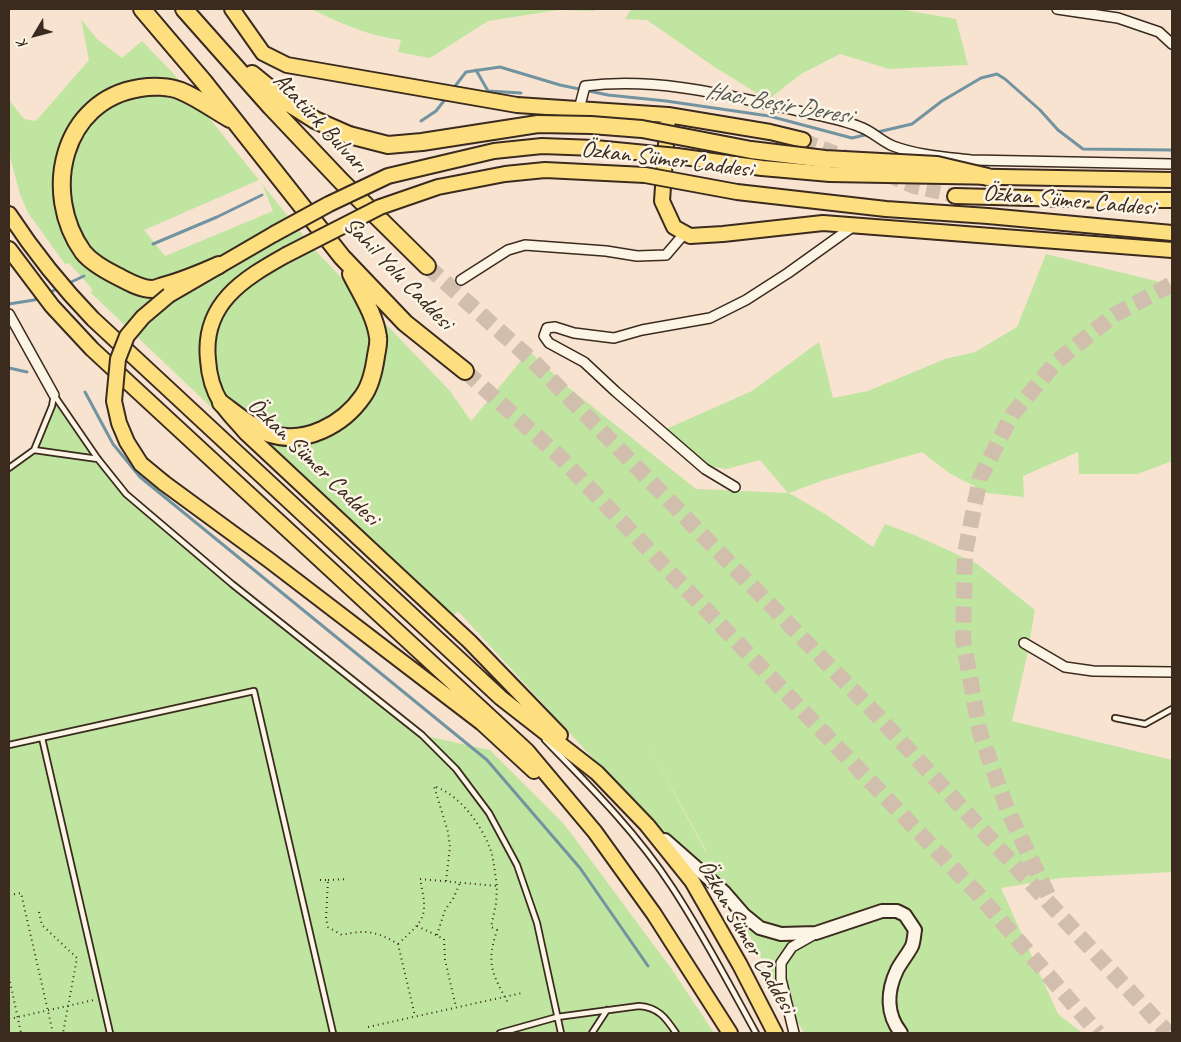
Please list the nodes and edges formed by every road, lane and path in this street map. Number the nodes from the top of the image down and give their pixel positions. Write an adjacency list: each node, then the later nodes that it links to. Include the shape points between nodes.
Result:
1 (131, 9): 8 (highway)
2 (142, 9): 8 (highway)
3 (184, 9): 7 (highway, Atatürk Bulvarı)
4 (232, 9): 9 (main road, via 263,53 287,65 517,105)
5 (1057, 9): 6 (street, via 1118,18 1159,32)
6 (1172, 44)
7 (216, 45): 14 (highway, bridge, via 315,120 349,135 388,145 538,124 591,125 642,129 751,150 825,159 937,165); 26 (highway, Atatürk Bulvarı, via 342,182)
8 (204, 82): 11 (highway)
9 (580, 103): 10 (main road); 13 (street, via 585,86 641,82 740,98 861,127 893,146 938,156 971,160)
10 (668, 115): 12 (main road); 21 (main road, via 662,201 674,227)
11 (237, 123): 24 (highway, Sahil Yolu Caddesi); 25 (highway, via 180,91 152,86 128,90 103,101 82,120 63,160 60,184 73,235 84,253 106,271 152,289 180,282)
12 (802, 140)
13 (1172, 164)
14 (988, 177): 15 (main road, Özkan Sümer Caddesi, bridge); 25 (main road, Özkan Sümer Caddesi, bridge, via 830,174 604,149 542,146 494,151 388,176 329,204)
15 (1172, 180)
16 (955, 196): 17 (main road)
17 (1172, 200)
18 (9, 214): 38 (main road, Özkan Sümer Caddesi, via 69,295 93,319)
19 (855, 225): 21 (main road, via 823,223 724,234); 22 (main road); 35 (street, via 788,274 710,318 614,338 547,328 544,336 549,343 584,362 704,469)
20 (1172, 233): 31 (main road, Özkan Sümer Caddesi, bridge, via 886,209 736,192 645,175 545,170 505,174 438,187 380,206 258,270 238,285 222,303 209,326 207,353 210,378)
21 (684, 234): 27 (street, via 666,255 637,256 525,245 508,250)
22 (1172, 250)
23 (12, 254): 45 (main road, Özkan Sümer Caddesi, via 52,306 92,349 527,752)
24 (342, 257): 29 (highway, Sahil Yolu Caddesi, via 405,322); 31 (highway, via 374,322 378,339 373,374 364,396 331,427 290,437 270,434 249,424)
25 (219, 265): 45 (main road, Özkan Sümer Caddesi, bridge, via 169,295 127,336 118,359 114,401 127,442 142,464 164,483 482,723)
26 (427, 266)
27 (461, 280)
28 (9, 314): 30 (street)
29 (465, 371)
30 (54, 395): 32 (lane); 33 (lane)
31 (221, 403): 43 (main road, Özkan Sümer Caddesi, via 246,433 470,642)
32 (34, 450): 33 (lane); 34 (lane)
33 (98, 459): 69 (lane, via 126,494 232,584 422,735 456,769 489,813 518,864 536,923)
34 (9, 468)
35 (735, 487)
36 (1024, 643): 37 (street, via 1065,667 1093,671)
37 (1172, 672)
38 (501, 698): 43 (main road, Özkan Sümer Caddesi); 82 (lane, via 594,789 636,839 672,887)
39 (1172, 709): 40 (lane, via 1144,724)
40 (1115, 718)
41 (42, 738): 42 (lane); 61 (lane); 76 (lane, via 254,691)
42 (9, 745)
43 (597, 774): 44 (main road, Özkan Sümer Caddesi)
44 (647, 825): 55 (street, via 760,928 782,934); 83 (main road, Özkan Sümer Caddesi, via 692,881)
45 (595, 832): 81 (main road, Özkan Sümer Caddesi, via 654,914)
46 (348, 879): 48 (path)
47 (320, 880): 48 (path)
48 (328, 880): 57 (path, via 328,927 342,934 370,931)
49 (446, 881): 50 (path); 51 (path, via 450,847 434,786 456,799 474,819 491,853); 54 (path, via 420,879 424,908)
50 (460, 882): 51 (path); 56 (path, via 445,910)
51 (497, 886): 60 (path, via 491,927 497,930 492,964 493,975)
52 (9, 895): 65 (path, via 21,892)
53 (39, 912): 63 (path, via 42,925 77,958)
54 (417, 926): 56 (path); 57 (path)
55 (816, 933): 84 (street, via 792,947 781,963 781,979); 85 (street, via 882,911 898,911 905,915 915,930 912,945 892,983 888,1001)
56 (437, 935): 64 (path, via 444,939 443,950)
57 (398, 944): 67 (path)
58 (9, 977): 68 (path)
59 (522, 993): 60 (path)
60 (504, 996): 62 (path); 64 (path)
61 (102, 998): 63 (path); 75 (lane)
62 (508, 1003)
63 (68, 1006): 65 (path); 74 (path)
64 (456, 1007): 67 (path)
65 (48, 1010): 68 (path); 73 (path)
66 (607, 1010): 69 (lane); 79 (lane); 80 (lane, via 648,1006 659,1011)
67 (415, 1016): 71 (path)
68 (18, 1017): 70 (path); 72 (path)
69 (557, 1017): 77 (lane); 78 (lane)
70 (9, 1019)
71 (368, 1027)
72 (21, 1033)
73 (53, 1033)
74 (63, 1033)
75 (110, 1033)
76 (333, 1033)
77 (500, 1033)
78 (561, 1033)
79 (592, 1033)
80 (676, 1033)
81 (730, 1033)
82 (756, 1033)
83 (775, 1033)
84 (794, 1033)
85 (901, 1033)

